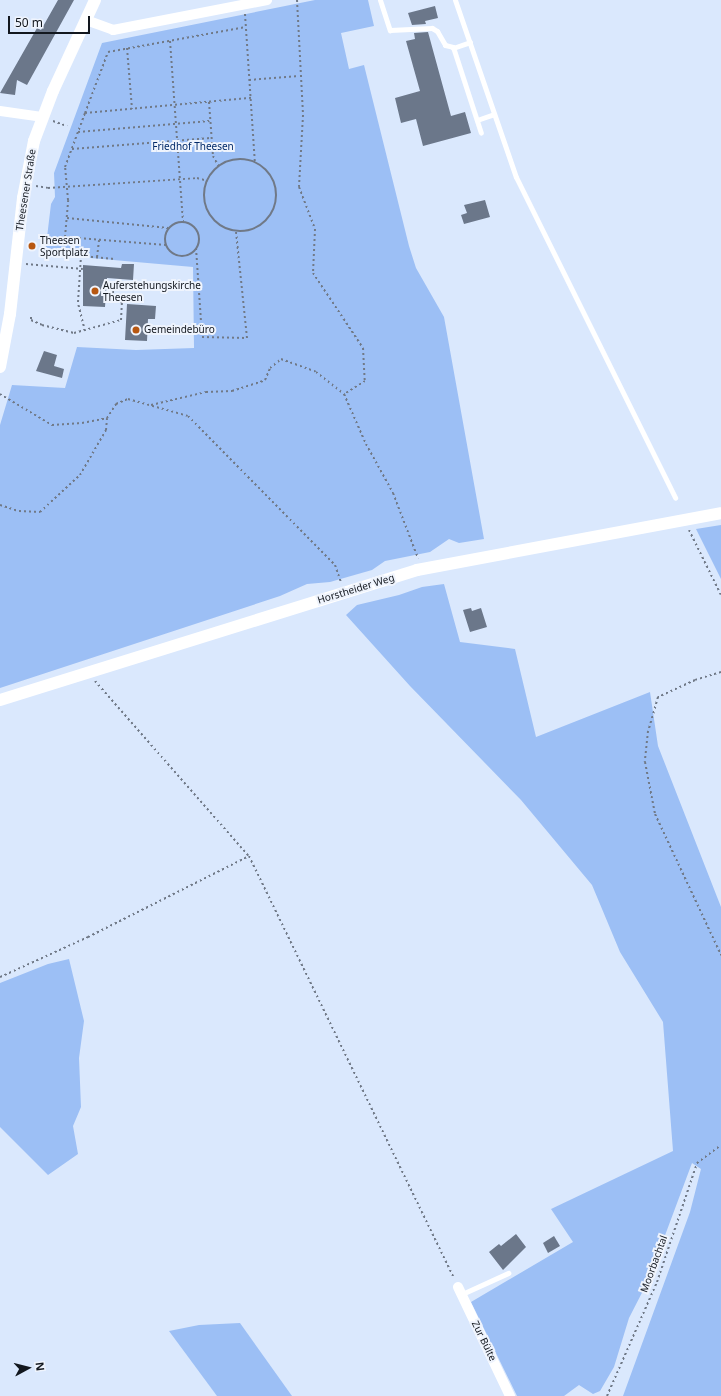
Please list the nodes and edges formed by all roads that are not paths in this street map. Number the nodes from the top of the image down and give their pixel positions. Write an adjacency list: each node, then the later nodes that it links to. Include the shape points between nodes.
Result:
1 (95, 0): 5 (street, Theesener Straße)
2 (267, 0): 5 (street, via 113,30)
3 (380, 0): 7 (lane, via 390,30 432,28 445,45)
4 (455, 0): 6 (lane)
5 (86, 20): 10 (street, Theesener Straße)
6 (470, 42): 7 (lane); 9 (lane)
7 (453, 48): 11 (lane)
8 (0, 111): 10 (street)
9 (494, 114): 11 (lane); 14 (lane, via 516,177)
10 (42, 117): 13 (street, Theesener Straße, via 25,185)
11 (477, 120): 12 (lane)
12 (481, 133)
13 (0, 367)
14 (675, 498)
15 (721, 514): 16 (street, Horstheider Weg, via 422,569)
16 (0, 700)
17 (508, 1273): 18 (lane)
18 (460, 1291): 19 (street, Zur Bülte)
19 (510, 1396)

